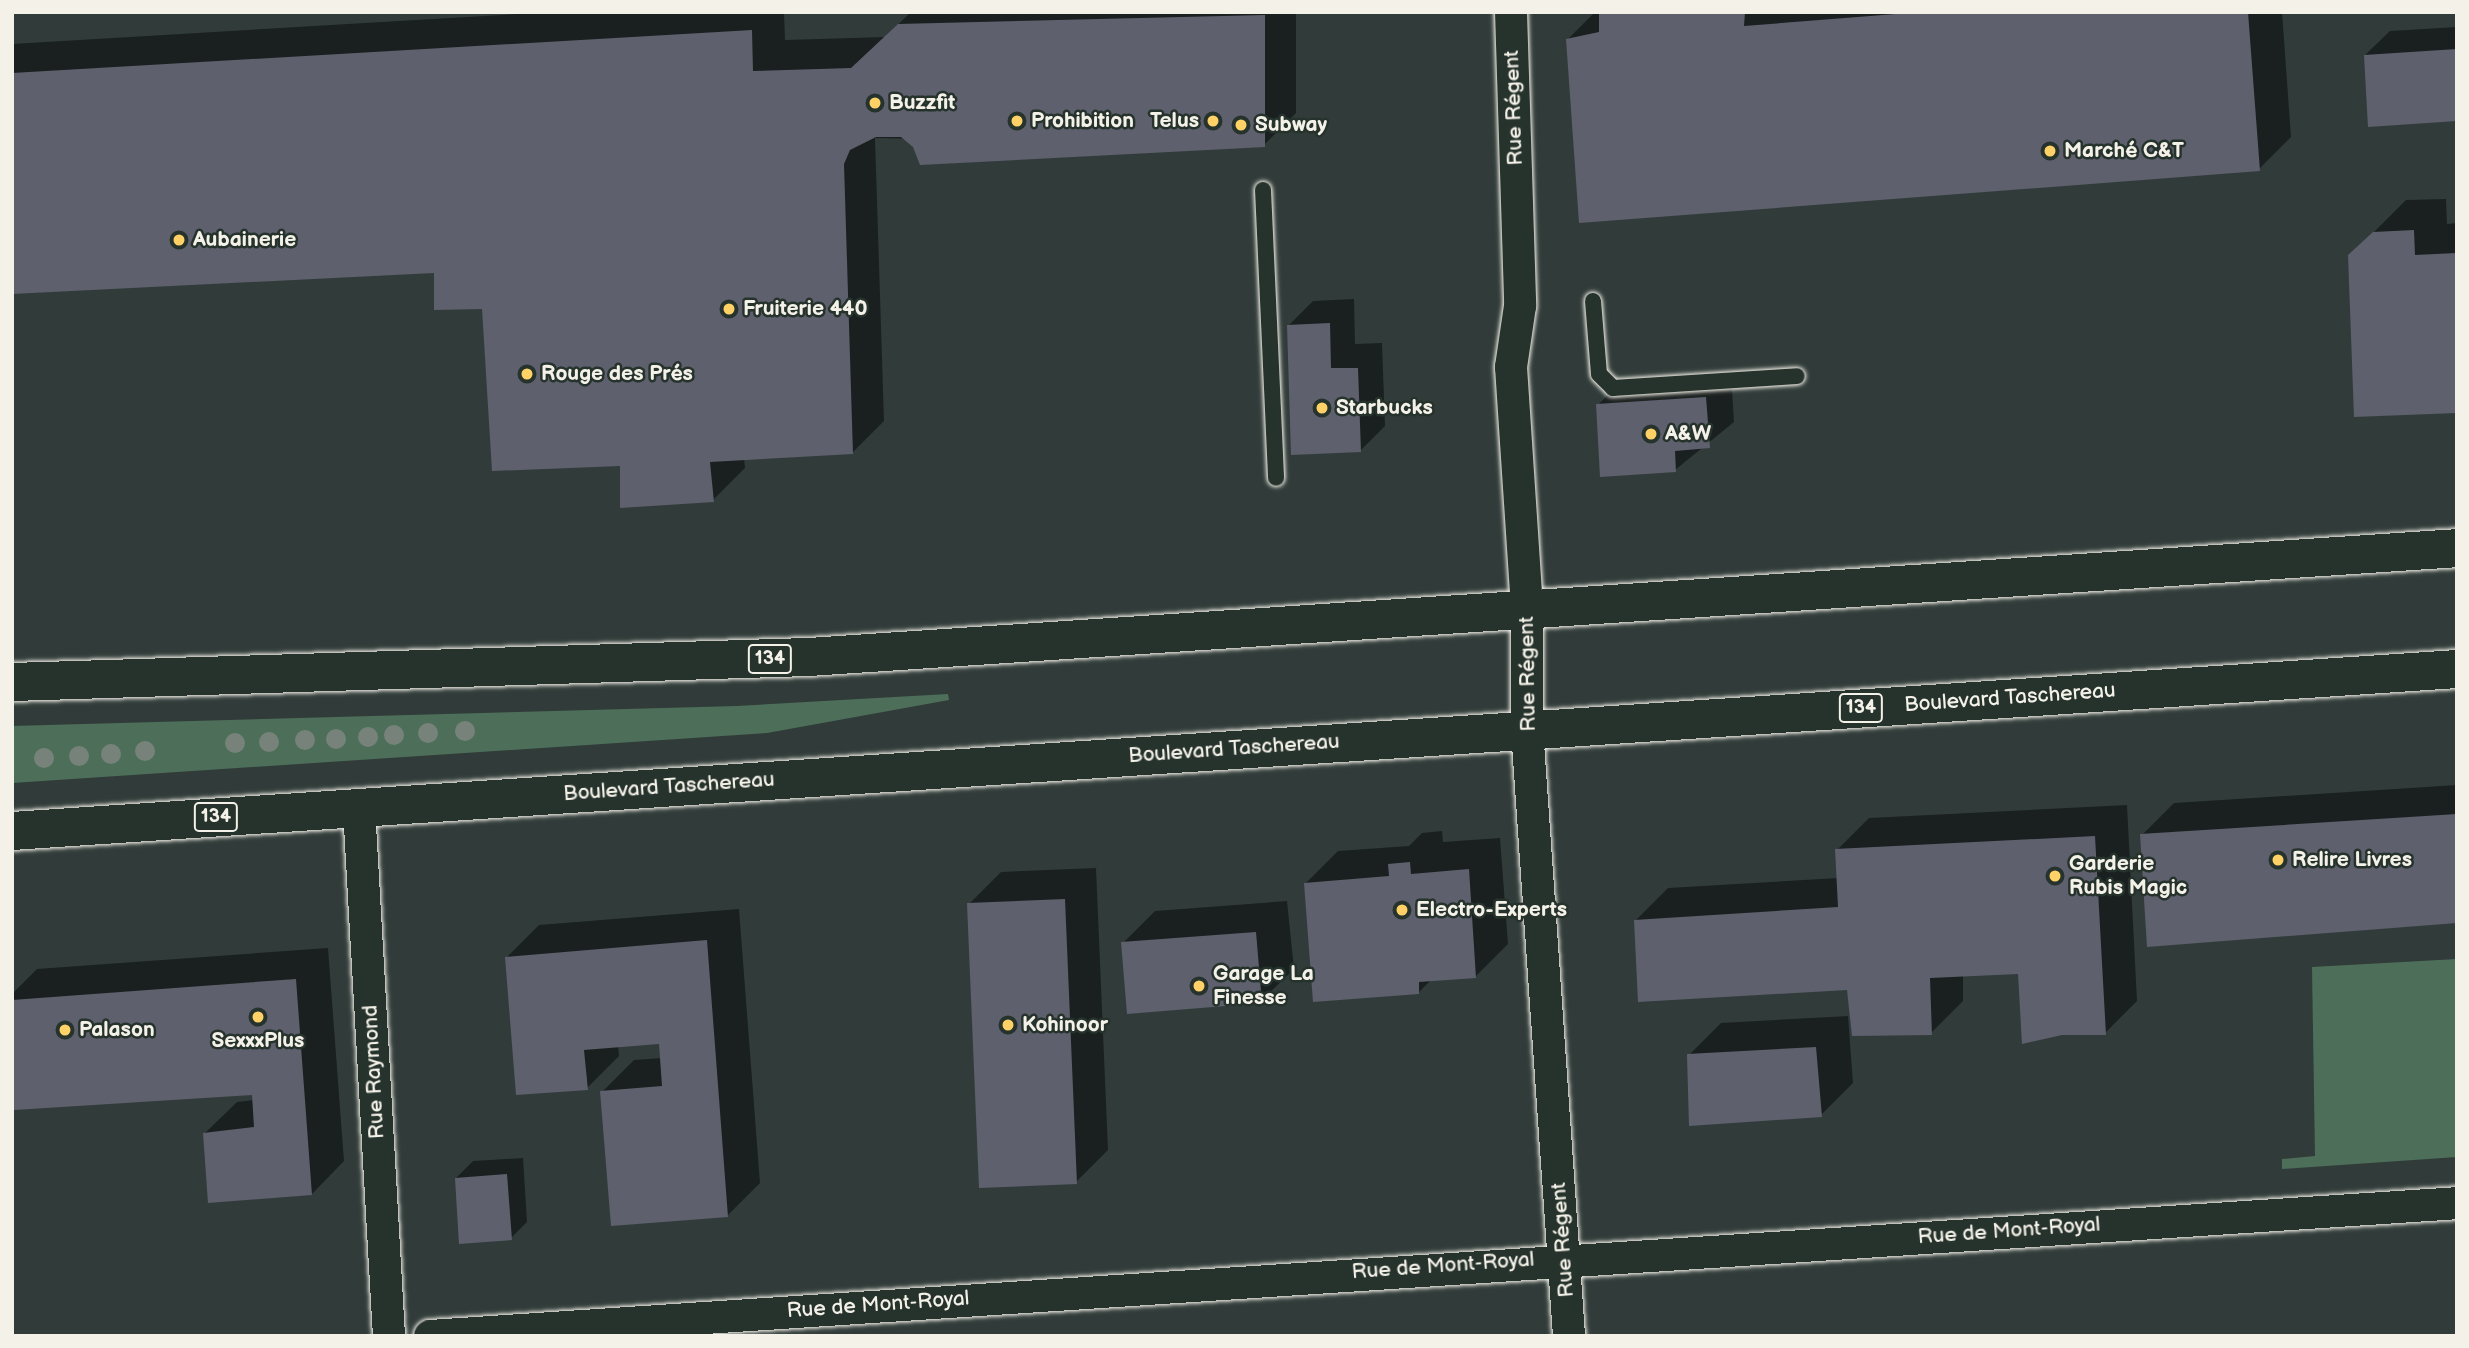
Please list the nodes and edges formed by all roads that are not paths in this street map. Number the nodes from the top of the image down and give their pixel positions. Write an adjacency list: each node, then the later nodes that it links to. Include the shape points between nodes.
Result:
1 (1511, 12): 7 (street, Rue Régent, via 1520,306 1511,367)
2 (1264, 190): 5 (lane)
3 (1593, 301): 4 (lane, via 1599,374 1613,388)
4 (1797, 376)
5 (1276, 478)
6 (2457, 548): 7 (main road, 134)
7 (1527, 610): 9 (main road, 134, via 796,658); 10 (street, Rue Régent)
8 (2457, 669): 10 (main road, Boulevard Taschereau / 134)
9 (12, 682)
10 (1527, 729): 11 (main road, Boulevard Taschereau / 134); 14 (street, Rue Régent)
11 (359, 808): 12 (main road, Boulevard Taschereau / 134); 15 (street, Rue Raymond)
12 (12, 831)
13 (2457, 1203): 14 (street, Rue de Mont-Royal)
14 (1564, 1258): 16 (street, Rue de Mont-Royal); 17 (street, Rue Régent)
15 (389, 1336)
16 (430, 1336)
17 (1569, 1336)

